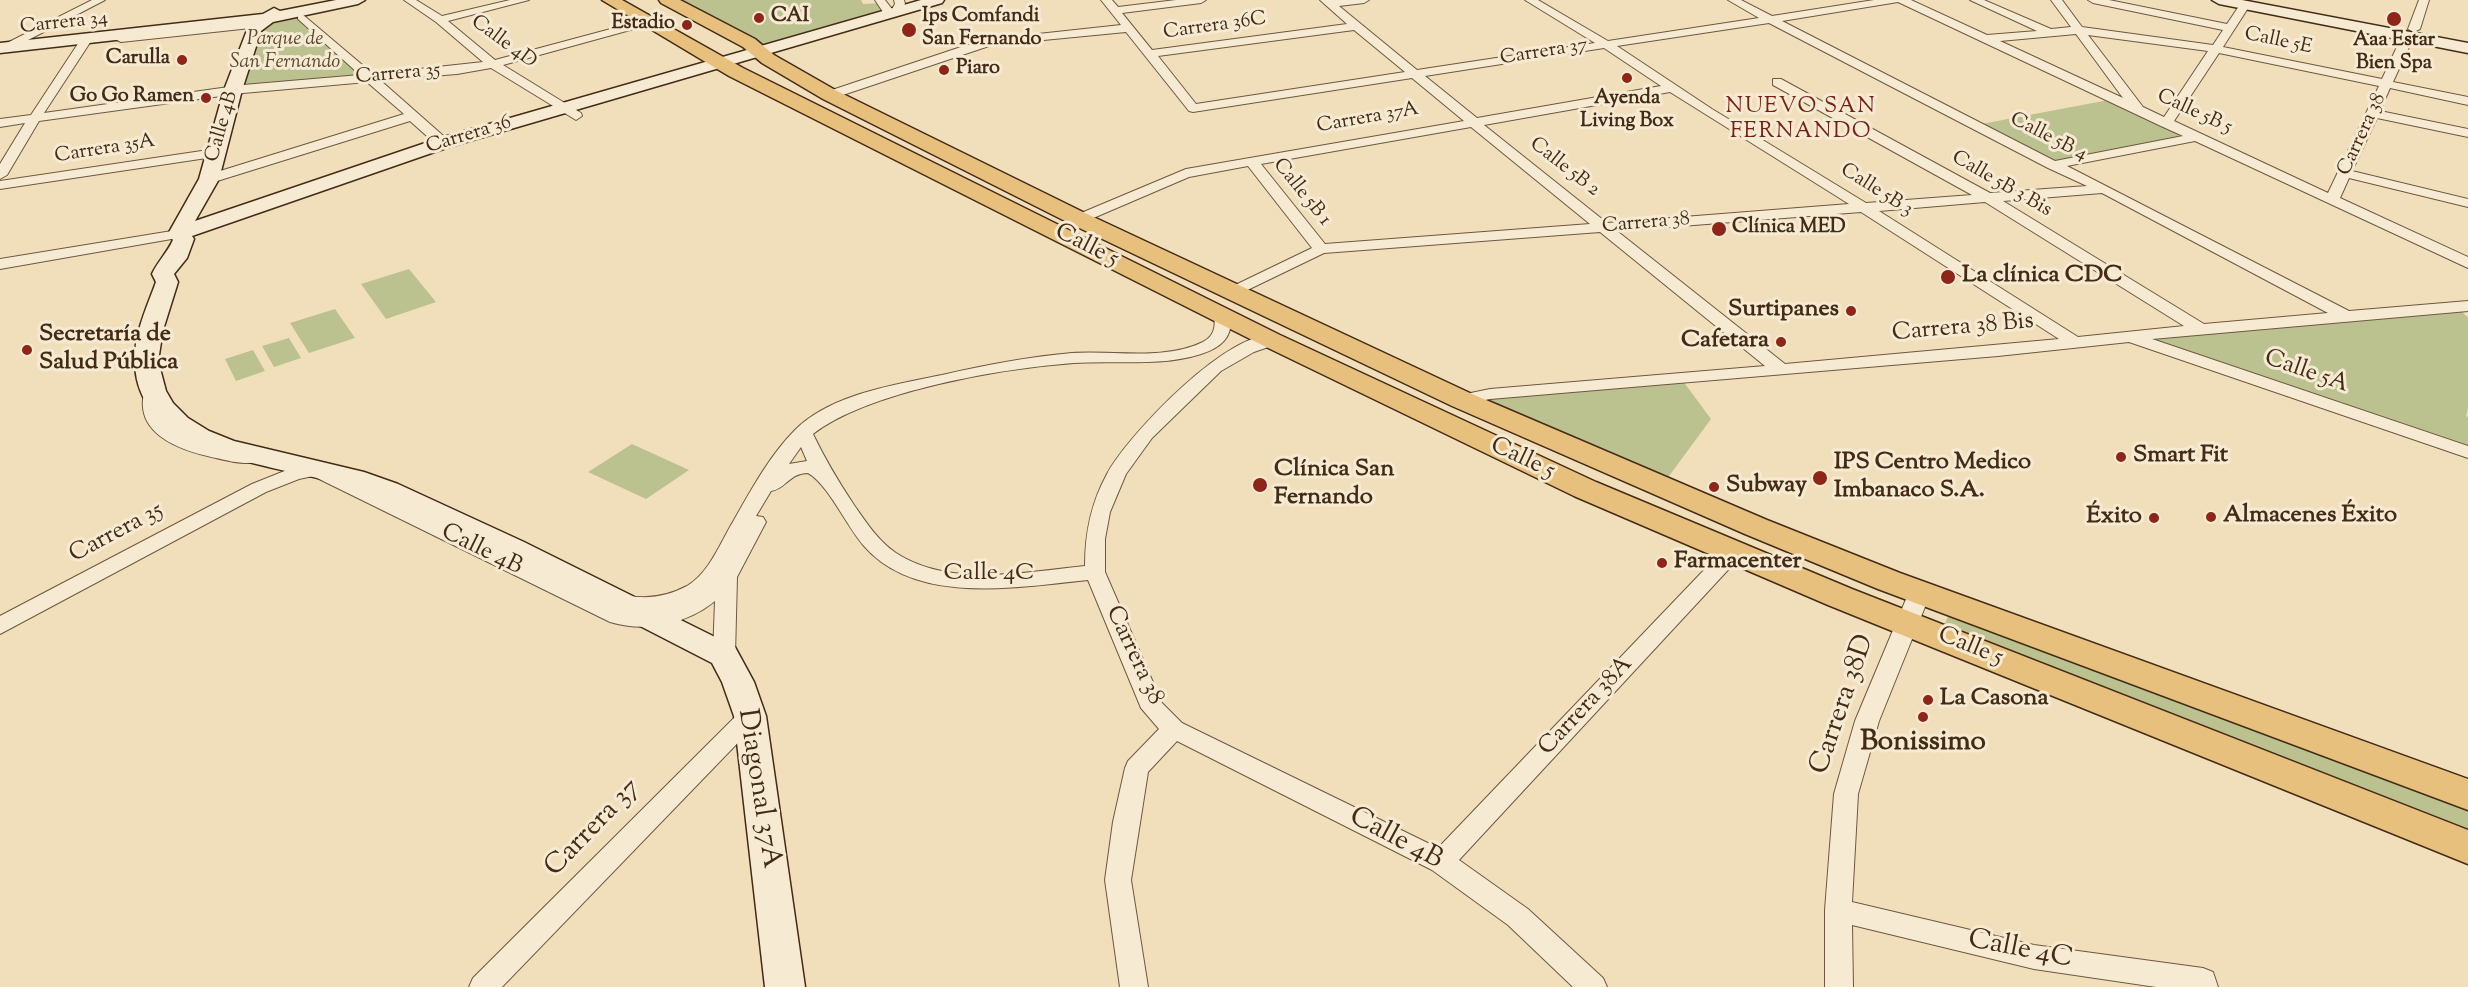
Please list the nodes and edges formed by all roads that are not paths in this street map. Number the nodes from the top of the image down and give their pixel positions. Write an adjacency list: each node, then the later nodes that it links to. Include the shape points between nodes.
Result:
1 (100, 0): 43 (street)
2 (295, 0): 31 (street)
3 (409, 0): 30 (street, Calle 4D)
4 (524, 0): 30 (street)
5 (610, 0): 32 (main road, Calle 5)
6 (667, 0): 45 (main road, Calle 5)
7 (937, 0): 24 (street, Carrera 36)
8 (1106, 0): 25 (street)
9 (1201, 0): 25 (street)
10 (1364, 0): 22 (street)
11 (1530, 0): 42 (street, Calle 5B 3)
12 (1733, 0): 29 (street, Calle 5B 4)
13 (1895, 0): 29 (street, Carrera 37)
14 (1902, 0): 39 (street, Calle 5B 5)
15 (1975, 0): 37 (street)
16 (2056, 0): 36 (street)
17 (2093, 0): 35 (street)
18 (2219, 0): 23 (street)
19 (2262, 0): 27 (street)
20 (2424, 0): 38 (street, Carrera 38)
21 (364, 1): 28 (street, Carrera 34); 31 (street, Carrera 34)
22 (1328, 2): 33 (street, Calle 5B 2)
23 (2246, 5): 26 (street); 35 (street)
24 (891, 6): 45 (street, Carrera 36)
25 (1115, 11): 34 (street)
26 (2288, 13): 27 (street); 38 (street)
27 (2336, 15): 38 (street)
28 (302, 18): 31 (street, Carrera 34); 50 (street)
29 (1770, 19): 42 (street, Carrera 37); 70 (street, Calle 5B 4)
30 (440, 20): 48 (street, Calle 4D)
31 (260, 22): 40 (street, Carrera 34); 54 (street, Calle 4B)
32 (648, 22): 47 (main road, Calle 5); 48 (street, Carrera 35)
33 (1356, 26): 46 (street, Carrera 36C); 49 (street, Calle 5B 2)
34 (1128, 28): 46 (street); 55 (street, via 974,46)
35 (2231, 28): 44 (street)
36 (2079, 30): 37 (street, Calle 5E); 44 (street, Calle 5E); 57 (street)
37 (2049, 32): 39 (street, Calle 5E)
38 (2411, 33): 41 (street); 52 (street, Carrera 38)
39 (1986, 39): 57 (street, Calle 5B 5)
40 (85, 41): 43 (street, Carrera 34); 61 (street)
41 (2466, 42)
42 (1604, 43): 49 (street, Carrera 37); 53 (street, Calle 5B 3)
43 (2, 49)
44 (2217, 49): 52 (street, Calle 5E); 64 (street)
45 (757, 50): 47 (street, Carrera 36); 55 (main road, Calle 5)
46 (1149, 54): 49 (street, Carrera 37, via 1192,108)
47 (717, 62): 58 (street, Carrera 36); 86 (main road, Calle 5)
48 (493, 64): 50 (street, Carrera 35); 58 (street, Calle 4D)
49 (1414, 73): 62 (street, Calle 5B 2)
50 (370, 77): 54 (street, Carrera 35); 60 (street)
51 (1777, 82): 76 (street, Calle 5B 3 Bis)
52 (2386, 84): 56 (street, Calle 5E); 59 (street, Carrera 38)
53 (1673, 88): 62 (street, Carrera 37A); 79 (street, Calle 5B 3)
54 (233, 90): 61 (street, Carrera 35); 68 (street, Calle 4B)
55 (830, 95): 80 (main road, Calle 5)
56 (2468, 101)
57 (2139, 111): 64 (street, Calle 5B 5)
58 (569, 112): 67 (street, Carrera 36)
59 (2373, 113): 65 (street); 71 (street, Carrera 38)
60 (412, 116): 67 (street); 73 (street)
61 (35, 118): 63 (street, Carrera 35); 72 (street)
62 (1473, 122): 69 (street, Carrera 37A); 81 (street, Calle 5B 2)
63 (0, 123)
64 (2166, 123): 66 (street, Calle 5B 5)
65 (2468, 133)
66 (2197, 137): 70 (street); 77 (street, Calle 5B 5)
67 (443, 143): 82 (street, Carrera 36)
68 (215, 153): 73 (street, Calle 4B); 74 (street, Carrera 35A)
69 (1251, 161): 80 (street, Carrera 37A, via 1186,173); 83 (street, Calle 5B 1)
70 (2052, 165): 75 (street, Calle 5B 4)
71 (2345, 173): 77 (street, Carrera 38); 78 (street)
72 (0, 175)
73 (209, 179): 82 (street, Calle 4B)
74 (0, 185)
75 (2104, 189): 76 (street, Carrera 38); 88 (street, Calle 5B 4)
76 (1986, 197): 79 (street, Carrera 38); 89 (street, Calle 5B 3 Bis)
77 (2332, 200): 84 (street, Calle 5B 5)
78 (2468, 203)
79 (1863, 207): 81 (street, Carrera 38); 92 (street, Calle 5B 3)
80 (1079, 219): 86 (main road, Calle 5)
81 (1606, 228): 83 (street, Carrera 38); 94 (street, Calle 5B 2)
82 (178, 234): 85 (street, Carrera 36); 99 (street, Calle 4B, via 184,239 176,258 165,270 166,282 145,354 153,390 168,413 189,429 234,449)
83 (1321, 249): 86 (street, Carrera 38)
84 (2468, 263)
85 (0, 264)
86 (1227, 304): 91 (main road, Calle 5); 93 (street, via 1224,329 1215,341 1188,353); 96 (main road, Calle 5)
87 (2468, 306): 88 (street, Carrera 38 Bis)
88 (2344, 315): 89 (street, Carrera 38 Bis)
89 (2201, 328): 90 (street, Carrera 38 Bis)
90 (2130, 337): 92 (street, Carrera 38 Bis); 98 (street, Calle 5A)
91 (1271, 340): 95 (street, Carrera 38, via 1248,348); 101 (main road, Calle 5, via 1463,433)
92 (2076, 343): 94 (street, Carrera 38 Bis)
93 (1167, 356): 95 (street, via 1194,362); 97 (street, via 1074,358 935,382 850,404)
94 (1779, 368): 96 (street, Carrera 38 Bis, via 1490,394)
95 (1202, 378): 102 (street, Carrera 38, via 1145,434 1116,473 1100,512)
96 (1462, 400): 105 (main road, Calle 5, via 1756,527)
97 (803, 432): 100 (street, Calle 4C); 103 (street, via 766,482)
98 (2468, 452)
99 (293, 464): 104 (street, Calle 4B, via 358,479 487,536); 106 (street, Calle 4B, via 595,607 618,617); 107 (street, Carrera 35, via 287,477)
100 (821, 472): 102 (street, Calle 4C, via 875,546 890,559 916,571 974,580); 103 (street, Diagonal 37A, via 806,468 790,470 775,482)
101 (1733, 552): 105 (main road, Calle 5); 113 (street, Carrera 38A)
102 (1095, 572): 110 (street, Carrera 38, via 1153,708)
103 (720, 577): 104 (street, Diagonal 37A, via 653,605); 106 (street, Calle 4B, via 714,593 693,607); 108 (street, Diagonal 37A)
104 (609, 598): 106 (street, Calle 4B)
105 (1913, 607): 111 (main road, Calle 5); 112 (main road, Calle 5); 114 (street, Carrera 38D, via 1867,722 1846,794)
106 (650, 620): 108 (street, Calle 4B)
107 (0, 626)
108 (724, 655): 109 (street, Diagonal 37A)
109 (750, 716): 116 (street, Carrera 37); 117 (street, Diagonal 37A)
110 (1174, 729): 113 (street, Calle 4B); 118 (street, Carrera 38, via 1137,768 1126,822 1118,880)
111 (2468, 795)
112 (2468, 847)
113 (1442, 862): 119 (street, Calle 4B, via 1518,917)
114 (1839, 910): 115 (street, Calle 4C, via 2034,957); 120 (street, Carrera 38D)
115 (2204, 984)
116 (483, 987)
117 (784, 987)
118 (1134, 987)
119 (1593, 987)
120 (1839, 987)

